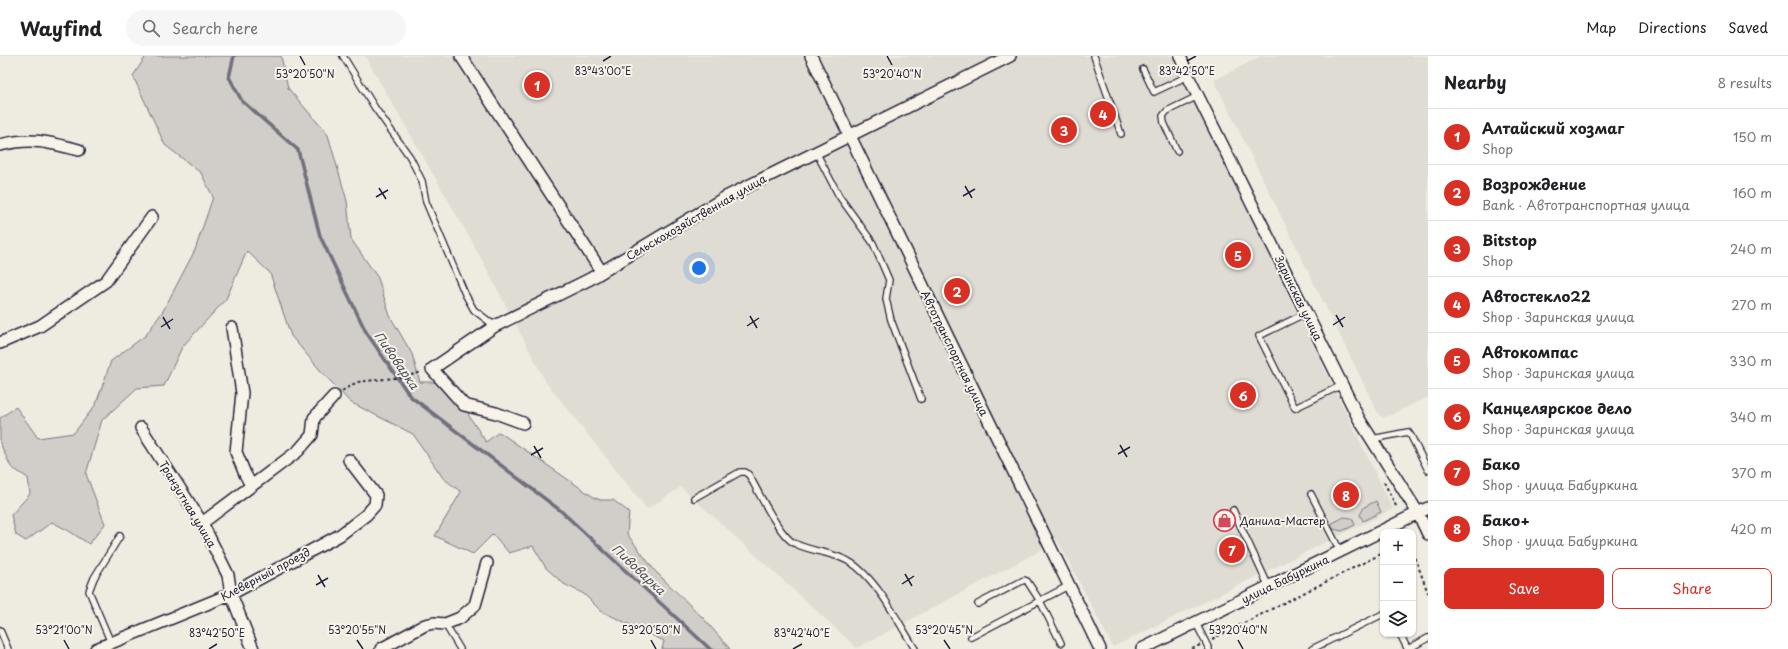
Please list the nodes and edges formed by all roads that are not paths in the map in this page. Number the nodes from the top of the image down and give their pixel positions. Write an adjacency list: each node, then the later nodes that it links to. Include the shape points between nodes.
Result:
1 (343, 56): 19 (lane, via 413,163 422,181 426,202 474,310)
2 (461, 56): 17 (street)
3 (811, 56): 11 (street, Автотранспортная улица)
4 (1010, 56): 11 (street, Сельскохозяйственная улица)
5 (1094, 56): 10 (lane)
6 (1180, 56): 8 (street, Заринская улица)
7 (1143, 69): 8 (lane, via 1154,92)
8 (1188, 76): 9 (street, Заринская улица)
9 (1198, 96): 14 (lane, via 1167,111 1163,116); 18 (street, Заринская улица)
10 (1121, 134)
11 (850, 135): 15 (street, Сельскохозяйственная улица); 40 (street, Автотранспортная улица)
12 (0, 145): 13 (street, via 18,141 48,141)
13 (79, 150)
14 (1177, 151)
15 (816, 152): 17 (street, Сельскохозяйственная улица, via 726,197); 24 (lane, via 839,196 873,243 889,280 886,299 891,320)
16 (152, 217): 21 (street, via 106,281 40,326)
17 (601, 271): 19 (street, Сельскохозяйственная улица, via 590,279)
18 (1306, 313): 22 (street, Заринская улица); 22 (lane, via 1259,336 1295,408)
19 (495, 326): 25 (street, Сельскохозяйственная улица, via 432,369 464,406 496,413)
20 (232, 328): 30 (street, via 242,393 236,452)
21 (0, 343)
22 (1342, 385): 27 (street, Заринская улица, via 1358,419)
23 (334, 396): 30 (street, via 314,418 312,435 298,451)
24 (921, 399)
25 (522, 424)
26 (142, 428): 35 (street, Транзитная улица)
27 (1372, 439): 29 (lane, via 1408,432); 34 (street, Заринская улица)
28 (349, 460): 42 (street, Клеверный проезд, via 376,495 375,505 371,510 340,535)
29 (1428, 470)
30 (251, 485): 35 (street)
31 (1310, 494): 38 (lane)
32 (694, 498): 59 (lane, via 740,472 745,472 780,528 794,543 835,555 856,567 877,590)
33 (1233, 510): 41 (lane)
34 (1423, 510): 36 (street, Заринская улица); 38 (street, улица Бабуркина)
35 (202, 523): 42 (street, Транзитная улица, via 228,575)
36 (1428, 534)
37 (120, 536): 52 (lane, via 94,578 89,591)
38 (1340, 552): 41 (street, улица Бабуркина)
39 (487, 563): 47 (street, via 475,606 460,618)
40 (1068, 586): 43 (lane); 60 (street, Автотранспортная улица)
41 (1269, 587): 46 (street, улица Бабуркина)
42 (231, 594): 52 (street, Клеверный проезд); 56 (street, Транзитная улица)
43 (1040, 601): 44 (lane, via 1028,581 1024,580); 49 (lane); 53 (lane)
44 (978, 604)
45 (1380, 615): 63 (lane)
46 (1196, 623): 61 (street, улица Бабуркина); 62 (lane)
47 (445, 624): 57 (street, via 434,623 425,626); 58 (lane)
48 (0, 630): 54 (lane)
49 (971, 637)
50 (1402, 637): 64 (lane)
51 (1428, 638): 64 (lane)
52 (111, 643): 55 (street, Клеверный проезд)
53 (1061, 643)
54 (8, 649)
55 (96, 649)
56 (253, 649)
57 (381, 649)
58 (460, 649)
59 (915, 649)
60 (1100, 649)
61 (1142, 649)
62 (1209, 649)
63 (1312, 649)
64 (1408, 649)

